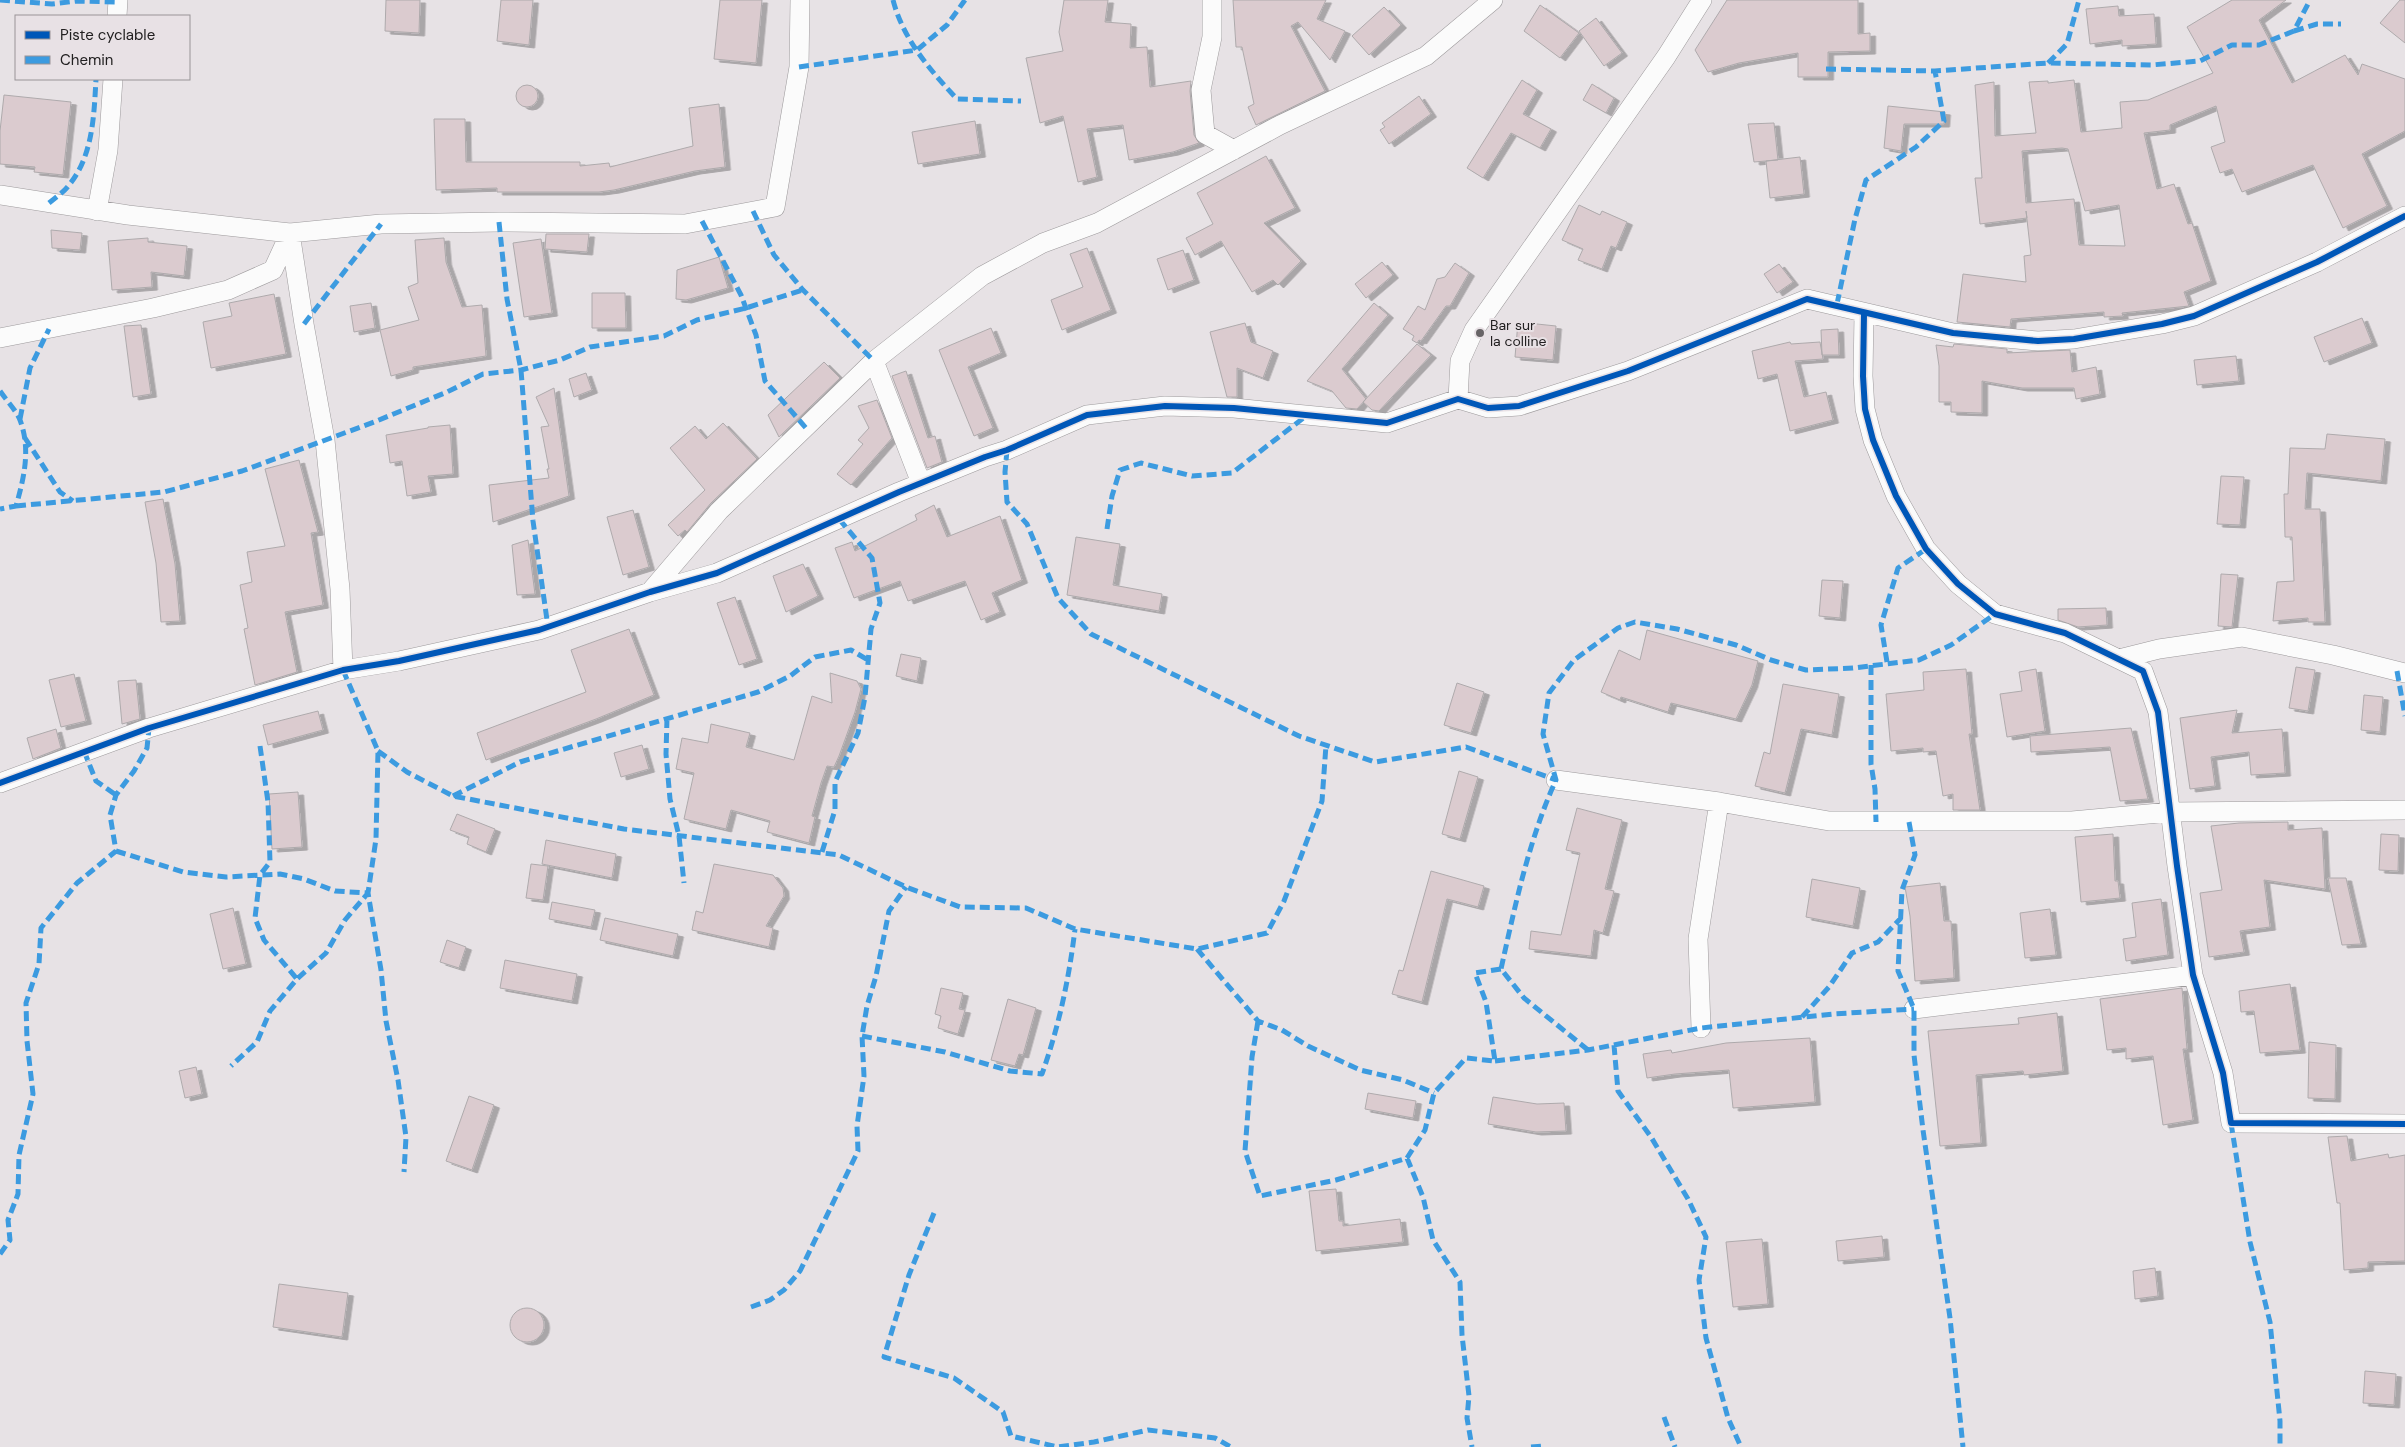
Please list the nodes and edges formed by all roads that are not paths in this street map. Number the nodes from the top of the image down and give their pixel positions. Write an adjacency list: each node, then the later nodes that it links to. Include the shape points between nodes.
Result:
1 (118, 0): 6 (street)
2 (800, 0): 12 (street, via 799,67 775,207 685,224 381,224)
3 (1212, 0): 8 (street, via 1212,37 1201,90 1205,134)
4 (1493, 0): 8 (street, via 1426,56)
5 (1702, 0): 16 (street, via 1666,57 1474,330 1460,361)
6 (117, 15)
7 (113, 80): 10 (street, via 108,150)
8 (1234, 150): 15 (street, via 1097,223 1043,243 982,276)
9 (0, 195): 10 (street)
10 (97, 211): 12 (street)
11 (2405, 216): 13 (street, via 2234,300 2194,316 2162,324 2074,339 2038,341 1953,333)
12 (290, 233): 14 (street, via 273,270 228,290); 20 (street, via 325,440 340,589)
13 (1864, 314): 16 (street, via 1837,304 1807,299 1628,371 1519,406 1488,408); 19 (street, via 1865,409 1873,440 1896,496 1926,549 1958,584 1995,614 2065,632)
14 (0, 338)
15 (874, 361): 17 (street); 18 (street, via 719,511)
16 (1458, 400): 17 (street, via 1387,423 1234,408 1165,406 1087,415)
17 (921, 483): 18 (street, via 717,573)
18 (650, 592): 20 (street, via 539,630)
19 (2119, 659): 21 (street, via 2159,649 2242,637); 26 (street, via 2143,671 2158,712)
20 (344, 670): 23 (street, via 149,728)
21 (2405, 673)
22 (1556, 780): 24 (street)
23 (0, 782)
24 (1719, 802): 26 (street, via 1829,821 2072,820); 29 (street, via 1698,938)
25 (2405, 810): 26 (street)
26 (2170, 812): 27 (street)
27 (2193, 975): 28 (street); 30 (street, via 2223,1073 2231,1123)
28 (1914, 1009)
29 (1701, 1028)
30 (2405, 1124)

